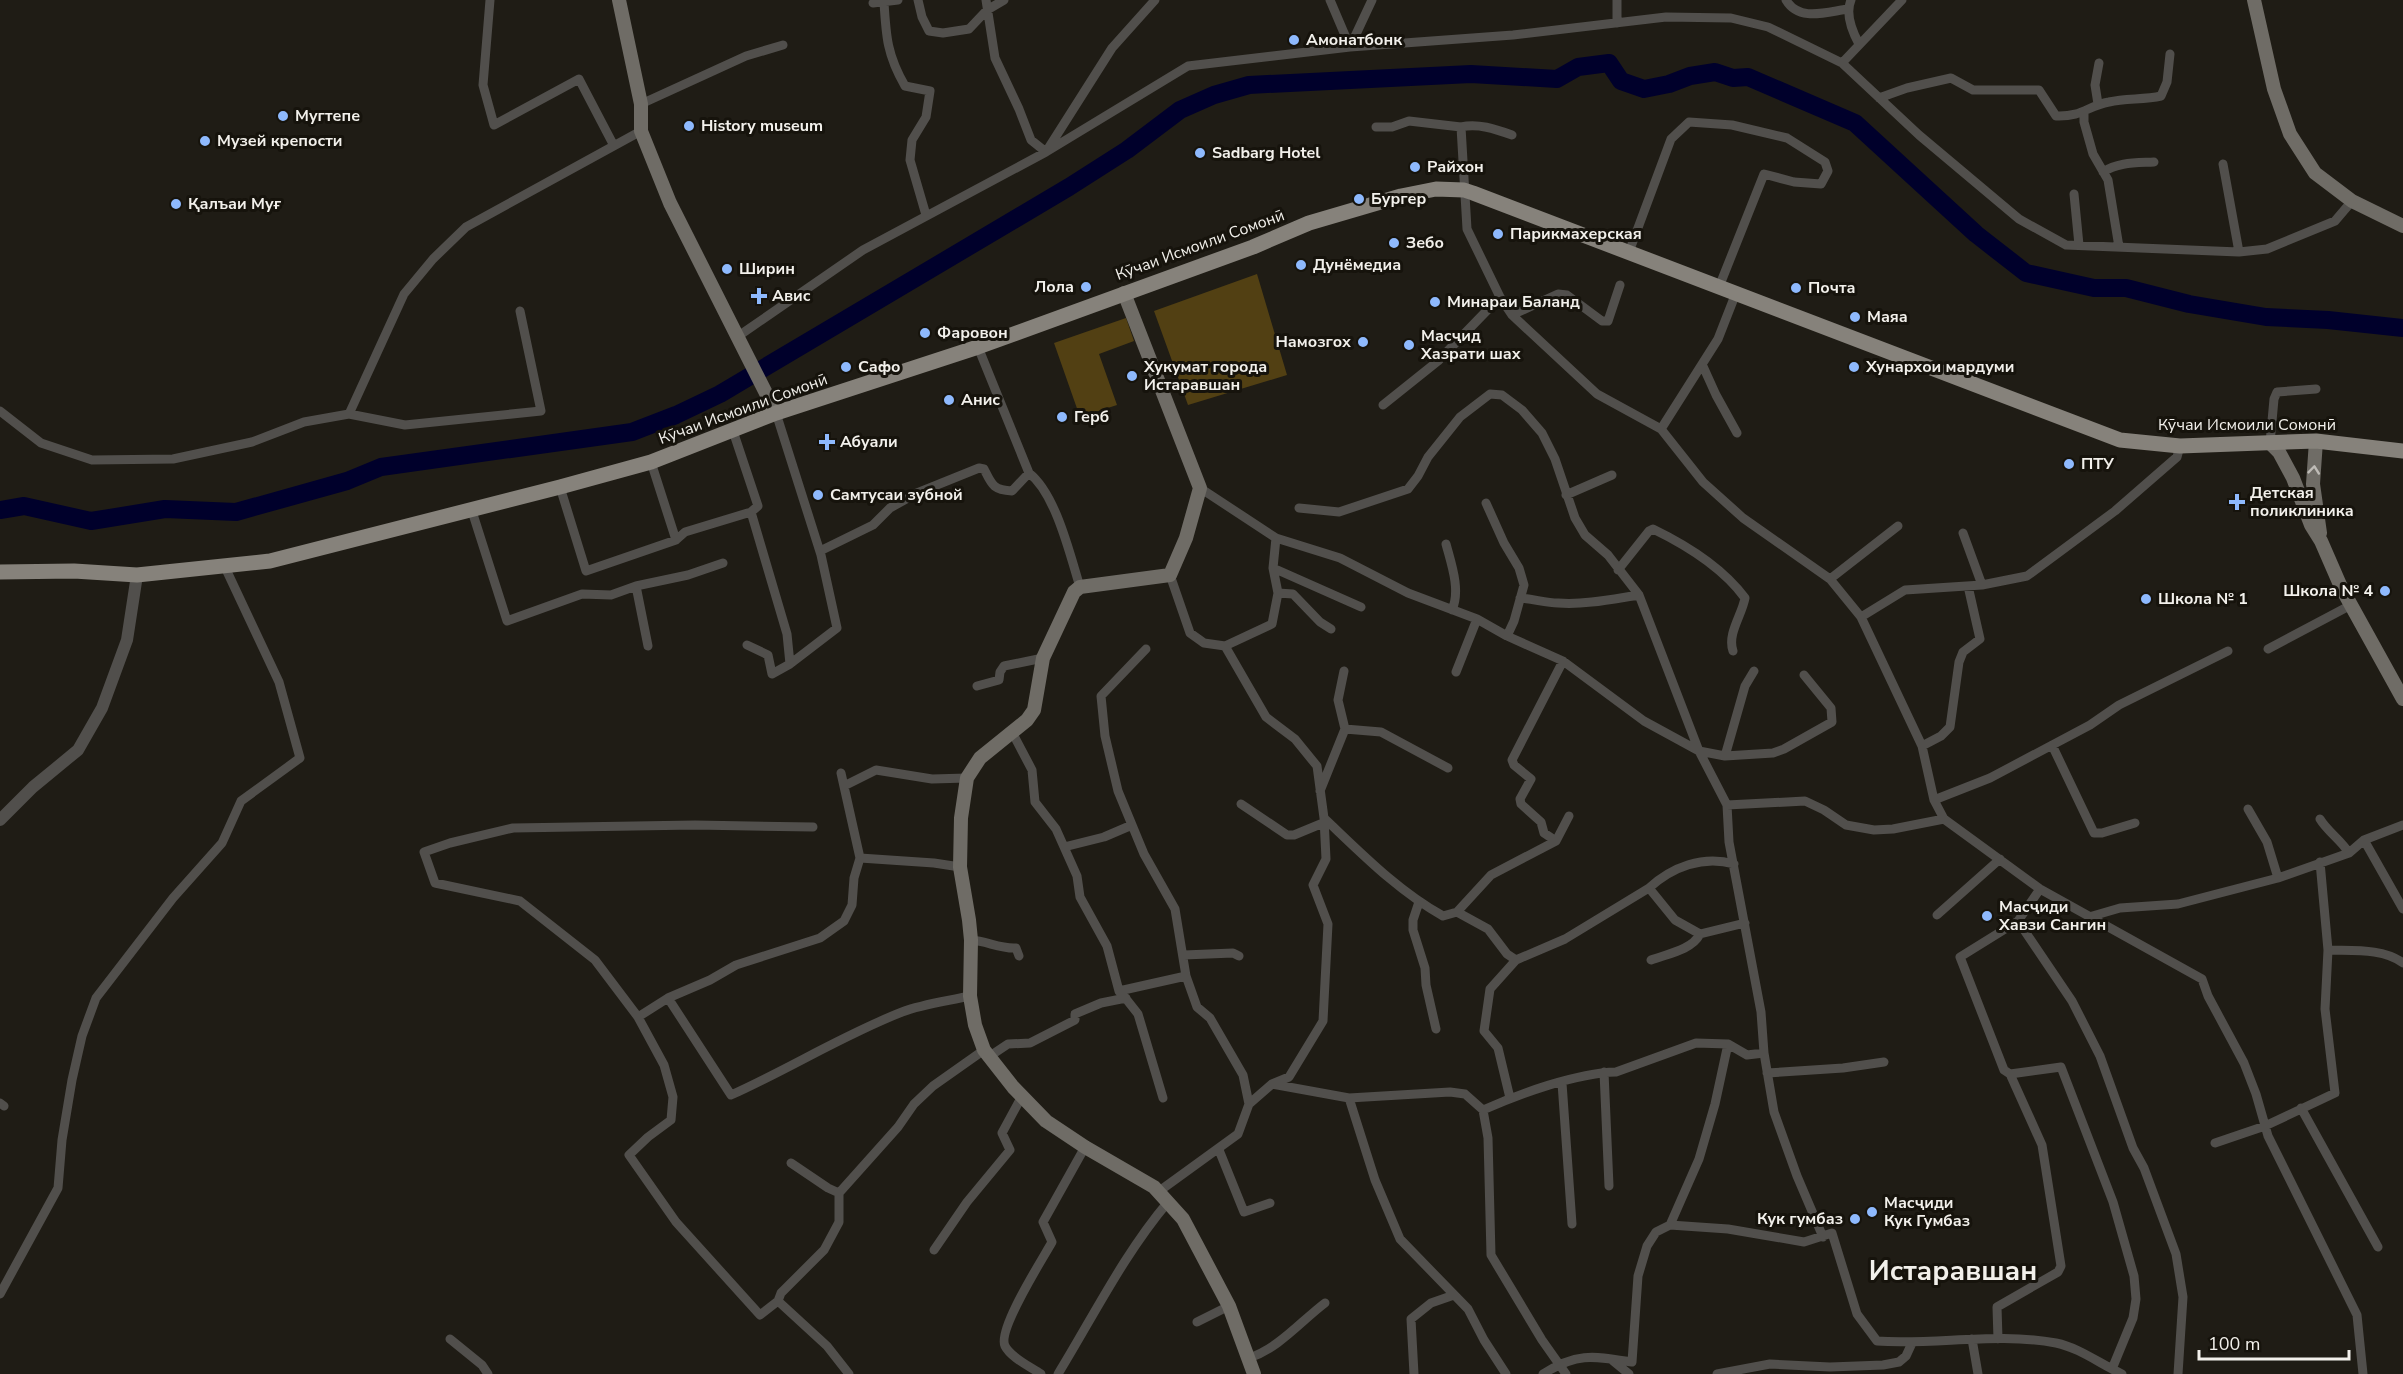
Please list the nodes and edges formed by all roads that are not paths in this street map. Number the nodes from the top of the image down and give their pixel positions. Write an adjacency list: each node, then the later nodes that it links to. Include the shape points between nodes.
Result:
1 (490, 0): 30 (street, via 483,85 494,125 579,79)
2 (620, 0): 23 (main road)
3 (898, 0): 38 (street, via 878,3 893,65 905,86 930,91 926,117 912,140 910,160)
4 (918, 0): 14 (street, via 929,31 943,33 969,28)
5 (1004, 0): 14 (street)
6 (1155, 0): 31 (street, via 1112,48)
7 (1330, 0): 18 (street)
8 (1372, 0): 18 (street)
9 (1617, 0): 15 (street)
10 (1786, 0): 13 (street, via 1798,13 1822,13)
11 (1902, 0): 16 (street)
12 (2254, 0): 37 (main road, via 2274,89 2289,134 2315,173)
13 (1850, 4): 16 (street)
14 (987, 5): 31 (street, via 995,58 1031,140)
15 (1617, 23): 18 (street, via 1514,35); 20 (street, via 1666,17 1731,18 1767,27)
16 (1859, 44): 20 (street)
17 (783, 45): 23 (street, via 746,56)
18 (1350, 46): 31 (street, via 1188,66)
19 (2170, 54): 24 (street, via 2161,96)
20 (1842, 63): 22 (street)
21 (2099, 63): 24 (street, via 2095,85)
22 (1879, 98): 25 (street, via 1951,78 1973,90 2039,90 2056,116); 40 (street, via 2019,219 2066,245)
23 (641, 104): 28 (main road)
24 (2098, 104): 25 (street)
25 (2084, 113): 34 (street, via 2093,154)
26 (1376, 127): 27 (street, via 1409,121)
27 (1461, 127): 29 (street, via 1470,125); 35 (street)
28 (641, 131): 30 (street); 51 (main road, via 670,203)
29 (1512, 135)
30 (614, 144): 58 (street, via 466,227 433,259 404,294)
31 (1046, 152): 38 (street)
32 (2154, 162): 34 (street, via 2117,165)
33 (2223, 164): 43 (street)
34 (2103, 172): 41 (street, via 2112,198)
35 (1464, 190): 42 (main road, Кӯчаи Исмоили Сомонӣ); 46 (main road, Кӯчаи Исмоили Сомонӣ, via 1436,189 1401,195 1309,224); 48 (street, via 1467,229)
36 (2074, 194): 40 (street)
37 (2352, 201): 39 (main road); 43 (street, via 2335,221 2267,249)
38 (926, 215): 51 (street, via 863,250)
39 (2403, 226)
40 (2079, 245): 41 (street)
41 (2119, 247): 43 (street)
42 (1629, 252): 45 (main road, Кӯчаи Исмоили Сомонӣ); 45 (street, via 1671,140 1689,122 1732,125 1787,138 1825,162 1828,171 1821,184 1764,174)
43 (2239, 252)
44 (1620, 285): 50 (street, via 1608,321 1602,321 1567,295 1558,294)
45 (1719, 286): 47 (main road, Кӯчаи Исмоили Сомонӣ)
46 (1124, 293): 52 (main road, Кӯчаи Исмоили Сомонӣ); 70 (main road)
47 (1736, 293): 53 (street, via 1718,339); 64 (main road, Кӯчаи Исмоили Сомонӣ, via 2120,440)
48 (1500, 297): 50 (street); 55 (street, via 1438,361)
49 (520, 311): 58 (street, via 541,411 405,424)
50 (1512, 315): 59 (street, via 1597,394)
51 (737, 337): 56 (main road)
52 (978, 346): 56 (main road, Кӯчаи Исмоили Сомонӣ); 67 (street)
53 (1702, 364): 59 (street); 61 (street)
54 (2316, 389): 63 (street, via 2277,392)
55 (1383, 405)
56 (774, 409): 60 (main road, Кӯчаи Исмоили Сомонӣ); 82 (street)
57 (0, 411): 58 (street, via 41,443 92,460 172,459 252,442 304,422)
58 (350, 414)
59 (1661, 429): 90 (street, via 1703,482 1743,518)
60 (733, 431): 66 (main road, Кӯчаи Исмоили Сомонӣ); 75 (street, via 758,506)
61 (1737, 434)
62 (2316, 441): 63 (main road, Кӯчаи Исмоили Сомонӣ); 65 (main road, Кӯчаи Исмоили Сомонӣ); 80 (main road, one-way to 62, via 2313,484)
63 (2270, 442): 64 (main road, Кӯчаи Исмоили Сомонӣ); 80 (main road, via 2293,478)
64 (2180, 446): 91 (street, via 2177,457 2115,511 2027,576)
65 (2403, 451)
66 (651, 462): 69 (main road, Кӯчаи Исмоили Сомонӣ); 79 (street)
67 (1029, 473): 82 (street, via 1012,490 993,486 984,469 979,468 944,481 890,508 873,525); 94 (street, via 1063,531)
68 (1612, 475): 71 (street)
69 (560, 487): 73 (main road, Кӯчаи Исмоили Сомонӣ); 79 (street, via 586,571)
70 (1200, 488): 78 (street); 89 (main road, via 1186,538)
71 (1566, 495): 74 (street, via 1542,433 1502,395 1490,394 1460,417 1408,489 1339,512); 86 (street, via 1585,535 1608,555)
72 (1486, 503): 97 (street, via 1519,568 1524,585)
73 (471, 508): 84 (main road, Кӯчаи Исмоили Сомонӣ, via 270,561); 92 (street, via 507,621 582,594 610,595)
74 (1299, 508)
75 (751, 512): 79 (street, via 685,532); 114 (street, via 787,634)
76 (1898, 526): 90 (street)
77 (1963, 533): 91 (street)
78 (1276, 538): 85 (street); 100 (street, via 1340,558 1408,593)
79 (676, 540)
80 (2321, 541): 98 (main road)
81 (1446, 544): 100 (street, via 1454,578 1456,602)
82 (820, 551): 114 (street, via 837,628)
83 (723, 563): 92 (street)
84 (224, 566): 88 (main road, Кӯчаи Исмоили Сомонӣ); 211 (street, via 279,682 300,758 241,801 222,843 173,898 96,998 72,1080 58,1188)
85 (1274, 568): 95 (street); 99 (street)
86 (1618, 570): 96 (street); 110 (street, via 1653,529 1705,560 1745,598)
87 (0, 572): 88 (main road, Кӯчаи Исмоили Сомонӣ)
88 (137, 575): 139 (street, via 127,640 102,708 78,750)
89 (1170, 575): 94 (main road); 107 (street, via 1190,633 1204,644)
90 (1830, 579): 101 (street)
91 (1982, 585): 93 (street)
92 (636, 586): 106 (street)
93 (1968, 586): 101 (street, via 1905,590); 124 (street, via 1980,639 1963,652 1959,662 1950,727)
94 (1080, 587): 112 (main road, via 1074,592)
95 (1278, 593): 103 (street, via 1293,594); 107 (street, via 1272,624)
96 (1639, 595): 97 (street, via 1556,604); 125 (street)
97 (1521, 598): 104 (street)
98 (2351, 605): 109 (street); 120 (main road)
99 (1361, 607)
100 (1452, 610): 102 (street)
101 (1861, 617): 124 (street)
102 (1477, 619): 104 (street); 117 (street)
103 (1331, 629)
104 (1507, 636): 113 (street)
105 (747, 645): 114 (street, via 768,655 772,674)
106 (648, 646)
107 (1225, 646): 131 (street, via 1266,717 1295,739 1317,766)
108 (1146, 649): 142 (street, via 1101,696 1105,736 1118,791)
109 (2268, 649)
110 (1733, 651)
111 (2228, 651): 123 (street, via 2119,705)
112 (1043, 658): 119 (street, via 1004,666 999,680); 122 (main road, via 1034,710)
113 (1563, 661): 125 (street, via 1644,721); 146 (street, via 1512,760 1531,779 1521,804 1541,822 1544,833)
114 (790, 664)
115 (1754, 670): 126 (street, via 1745,686)
116 (1344, 671): 121 (street, via 1338,700)
117 (1456, 672)
118 (1804, 675): 126 (street, via 1831,708 1832,722 1773,753)
119 (977, 686)
120 (2403, 699)
121 (1345, 729): 127 (street, via 1381,732); 131 (street)
122 (1012, 732): 129 (main road, via 980,758); 147 (street, via 1032,770 1035,802 1056,829)
123 (2052, 745): 132 (street, via 1990,778); 141 (street, via 2094,833)
124 (1922, 746): 132 (street)
125 (1699, 751): 126 (street); 134 (street)
126 (1725, 756)
127 (1448, 768)
128 (841, 772): 130 (street)
129 (967, 778): 130 (street, via 932,779 876,770); 153 (main road)
130 (844, 786): 149 (street)
131 (1319, 793): 140 (street)
132 (1934, 800): 137 (street)
133 (1241, 804): 140 (street, via 1287,835)
134 (1726, 805): 137 (street, via 1805,801 1846,825 1875,830); 152 (street)
135 (2248, 809): 154 (street, via 2267,842)
136 (1569, 816): 146 (street)
137 (1944, 819): 150 (street)
138 (2320, 819): 148 (street)
139 (0, 820)
140 (1324, 820): 157 (street); 189 (street, via 1326,859 1313,885 1328,924 1323,1021 1289,1077)
141 (2135, 823)
142 (1132, 825): 147 (street); 167 (street, via 1175,909)
143 (2403, 825): 145 (street)
144 (813, 827): 179 (street, via 513,828 424,852 435,883 520,901 596,960)
145 (2364, 840): 148 (street); 158 (street)
146 (1556, 841): 159 (street, via 1491,875)
147 (1064, 847): 174 (street, via 1077,876 1080,897 1107,946)
148 (2349, 853): 151 (street)
149 (860, 858): 153 (street); 176 (street, via 852,905 844,921 820,938 736,965)
150 (2000, 859): 156 (street); 160 (street)
151 (2320, 862): 154 (street); 166 (street)
152 (1734, 864): 155 (street, via 1697,861 1663,875); 163 (street)
153 (960, 867): 165 (main road)
154 (2278, 878): 161 (street, via 2178,904 2120,908)
155 (1649, 888): 164 (street, via 1675,920); 170 (street, via 1564,939)
156 (2040, 889): 161 (street); 162 (street)
157 (1419, 902): 159 (street, via 1443,916); 180 (street, via 1413,930 1425,968)
158 (2403, 909)
159 (1456, 912): 170 (street, via 1488,929)
160 (1937, 915)
161 (2089, 917): 197 (street, via 2202,980 2244,1063)
162 (2019, 921): 187 (street, via 1960,957 2004,1070); 239 (street, via 2072,1001 2100,1056 2174,1249 2183,1297)
163 (1745, 923): 164 (street); 183 (street)
164 (1700, 934): 171 (street, via 1683,948)
165 (971, 940): 168 (street, via 1016,948); 175 (main road)
166 (2328, 950): 172 (street, via 2393,956); 195 (street, via 2325,1009 2335,1093)
167 (1184, 955): 169 (street); 173 (street)
168 (1019, 956)
169 (1239, 956)
170 (1516, 960): 193 (street, via 1490,989 1484,1031 1498,1048)
171 (1651, 960)
172 (2403, 963)
173 (1186, 976): 174 (street); 194 (street, via 1197,1007 1210,1018 1243,1075)
174 (1119, 991): 177 (street); 178 (street)
175 (970, 996): 176 (street, via 905,1011 731,1095); 182 (main road, via 975,1025)
176 (668, 998): 179 (street)
177 (1126, 998): 178 (street); 191 (street, via 1138,1014)
178 (1112, 1001): 182 (street, via 1075,1014 1075,1020 1030,1043 1008,1044)
179 (638, 1017): 213 (street, via 664,1065 673,1097 671,1120 629,1155 676,1222 760,1315)
180 (1436, 1029)
181 (1728, 1044): 183 (street, via 1747,1055); 185 (street, via 1696,1043 1616,1072); 207 (street, via 1699,1160)
182 (987, 1053): 190 (main road); 203 (street, via 933,1086)
183 (1764, 1053): 186 (street)
184 (1884, 1062): 186 (street)
185 (1604, 1072): 188 (street); 202 (street)
186 (1767, 1073): 208 (street, via 1774,1112)
187 (2010, 1074): 219 (street, via 2042,1144 2061,1266 2058,1272 1997,1307); 224 (street, via 2061,1067 2113,1202 2134,1276 2136,1299 2133,1318)
188 (1562, 1083): 193 (street); 206 (street)
189 (1272, 1084): 192 (street); 194 (street)
190 (1023, 1096): 199 (main road, via 1046,1121); 210 (street, via 1002,1133 1010,1150)
191 (1163, 1098)
192 (1349, 1098): 196 (street, via 1450,1092 1465,1094); 212 (street, via 1375,1180 1400,1239)
193 (1510, 1098): 196 (street)
194 (1249, 1104): 200 (street, via 1238,1134)
195 (2301, 1108): 197 (street); 209 (street)
196 (1483, 1110): 223 (street, via 1488,1138 1491,1255)
197 (2265, 1126): 198 (street); 240 (street, via 2357,1316)
198 (2215, 1143)
199 (1084, 1147): 204 (main road); 228 (street, via 1043,1222 1052,1242 1015,1307 1003,1340 1005,1348)
200 (1219, 1150): 204 (street); 205 (street, via 1244,1212)
201 (791, 1163): 203 (street)
202 (1609, 1186)
203 (839, 1193): 213 (street, via 839,1222 824,1250)
204 (1163, 1197): 215 (main road, via 1190,1231); 229 (street, via 1156,1216)
205 (1270, 1203)
206 (1572, 1224)
207 (1670, 1226): 208 (street, via 1728,1229 1804,1242); 222 (street, via 1656,1232 1647,1246 1638,1276 1632,1362)
208 (1823, 1237): 220 (street, via 1832,1233 1857,1314 1877,1341)
209 (2378, 1247)
210 (934, 1250)
211 (0, 1294)
212 (1454, 1295): 231 (street, via 1431,1303 1411,1319); 232 (street, via 1468,1309)
213 (778, 1301): 227 (street, via 827,1346)
214 (1324, 1303): 221 (street, via 1281,1341 1263,1354)
215 (1229, 1306): 216 (street); 221 (main road)
216 (1197, 1322)
217 (450, 1339): 226 (street, via 483,1365)
218 (1972, 1339): 219 (street); 220 (street); 237 (street)
219 (1998, 1339): 224 (street, via 2057,1343)
220 (1912, 1343): 225 (street, via 1899,1362)
221 (1249, 1358): 230 (main road)
222 (1610, 1358): 223 (street, via 1588,1356); 235 (street)
223 (1560, 1363): 233 (street); 234 (street)
224 (2112, 1369): 238 (street)
225 (1831, 1370): 236 (street, via 1770,1364)
226 (488, 1374)
227 (849, 1374)
228 (1041, 1374)
229 (1058, 1374)
230 (1254, 1374)
231 (1414, 1374)
232 (1506, 1374)
233 (1542, 1374)
234 (1566, 1374)
235 (1629, 1374)
236 (1717, 1374)
237 (1977, 1374)
238 (2122, 1374)
239 (2178, 1374)
240 (2363, 1374)

